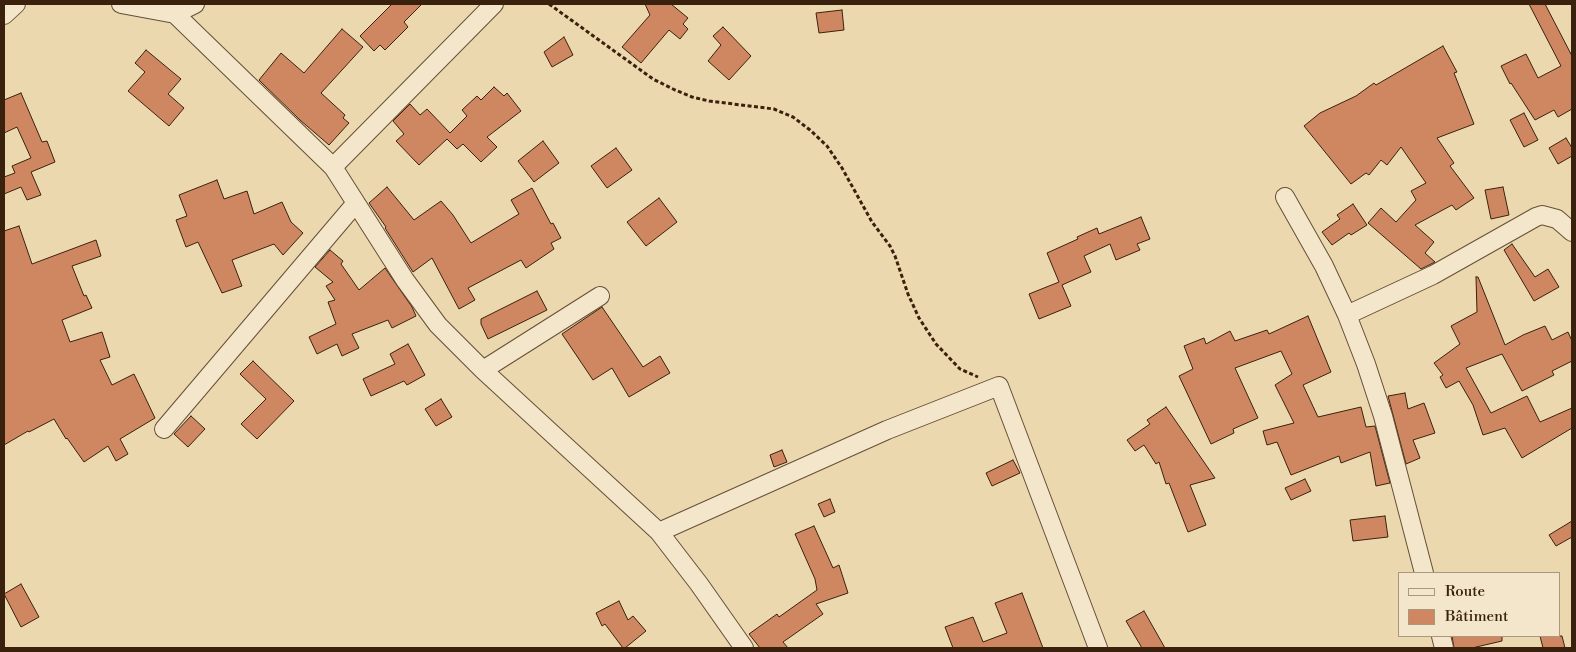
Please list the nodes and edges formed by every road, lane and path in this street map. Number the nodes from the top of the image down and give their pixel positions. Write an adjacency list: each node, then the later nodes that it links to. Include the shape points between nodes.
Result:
1 (16, 4): 7 (street)
2 (121, 4): 6 (street)
3 (194, 4): 6 (street)
4 (494, 4): 8 (street)
5 (549, 4): 15 (path, via 653,79 675,90 710,101 774,109 810,130 827,146 890,246 919,318 936,344 960,369)
6 (171, 9): 8 (street)
7 (4, 15)
8 (333, 167): 10 (street)
9 (1285, 197): 13 (street)
10 (356, 203): 14 (street, via 438,325); 16 (street)
11 (1572, 232): 13 (street, via 1557,219 1542,215 1536,217 1433,275)
12 (600, 296): 14 (street)
13 (1347, 315): 18 (street, via 1383,416)
14 (483, 370): 17 (street)
15 (999, 386): 17 (street, via 887,430); 20 (street)
16 (164, 429)
17 (659, 532): 19 (street)
18 (1424, 572)
19 (744, 648)
20 (1098, 648)

